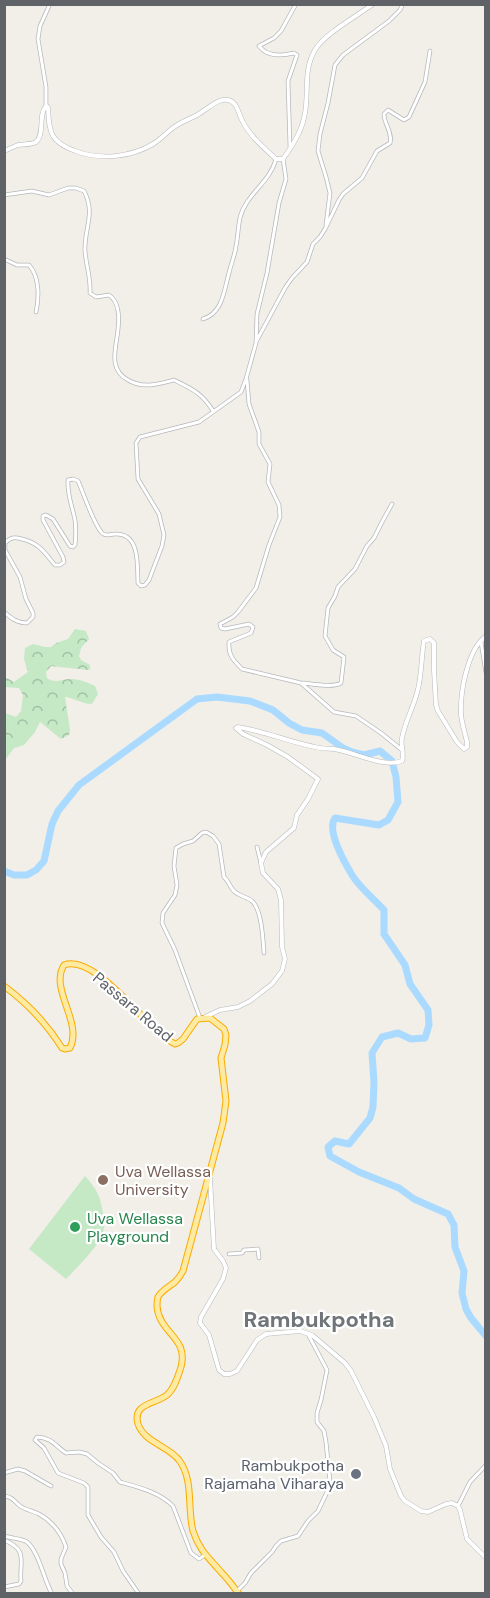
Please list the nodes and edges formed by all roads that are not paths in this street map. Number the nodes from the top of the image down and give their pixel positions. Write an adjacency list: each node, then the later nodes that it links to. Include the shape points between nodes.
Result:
1 (50, 4): 6 (street, via 38,39)
2 (297, 4): 7 (street, via 281,31 260,46 269,54 297,55 288,81)
3 (373, 4): 7 (street, via 331,33 315,50 306,77 304,119)
4 (403, 4): 12 (street, via 389,21 335,65 318,151 330,193)
5 (430, 51): 12 (street, via 425,82 410,117 405,120 388,110 384,114 390,143 377,151 362,178 343,194)
6 (46, 106): 8 (street, via 38,140); 9 (street, via 52,134 59,144 83,154 107,157 140,151 181,122 228,100 238,108 246,128)
7 (290, 149): 10 (street)
8 (4, 152)
9 (276, 159): 10 (street); 15 (street, via 265,183 243,207 222,300 216,311)
10 (283, 159): 16 (street, via 286,179 257,314)
11 (4, 195): 18 (street, via 32,191 49,195 68,188 84,191 90,211 85,251 90,293 96,297 110,295 117,306 118,374 140,385 174,380 206,399)
12 (325, 229): 16 (street, via 313,244 307,262 285,288)
13 (4, 259): 14 (street, via 32,268 38,293)
14 (36, 312)
15 (203, 319)
16 (256, 343): 17 (street)
17 (246, 379): 18 (street, via 241,392); 24 (street, via 259,444 270,464 268,482 280,517 256,588 238,612 220,626 254,627 251,633 229,642 229,651 242,669)
18 (213, 411): 20 (street, via 199,422 150,433 136,442 138,479 159,514 164,535 145,585 138,583 137,553 132,543 122,534 103,534 78,481 73,479 68,480 67,491 75,518 75,545 70,546 53,519 46,515 43,520 63,557 60,566 54,565 32,541 10,538 5,550 20,577 33,617 21,623)
19 (392, 504): 24 (street, via 375,538 339,585 328,608 325,636 333,650 344,657 341,684)
20 (4, 612)
21 (486, 636): 22 (street)
22 (480, 640): 23 (street); 25 (street, via 463,686 461,715 467,747 462,747 438,711 434,643 427,639)
23 (486, 673)
24 (301, 683): 25 (street, via 334,712 356,716)
25 (402, 750): 27 (street, via 402,761 388,763 236,728 318,779 297,815 294,828 266,852)
26 (257, 848): 27 (street)
27 (261, 863): 30 (street, via 281,900 285,959 282,971 250,1001)
28 (264, 953): 30 (street, via 256,906 233,890 224,876 219,844 213,836 202,833 177,848 177,885 162,923)
29 (5, 987): 30 (highway, Passara Road, via 50,1029 65,1049 70,1048 73,1038 60,981 64,965 69,963 84,967 107,982 175,1044)
30 (202, 1018): 31 (highway, via 210,1018 226,1035 221,1058 226,1101)
31 (210, 1171): 34 (street, via 214,1249 226,1268 200,1323 209,1335 219,1371 237,1371 256,1340 266,1334); 41 (highway, via 183,1271 178,1280 158,1295 157,1301 160,1322 181,1348 181,1365 169,1393 142,1407 138,1417 144,1433 176,1457 184,1470 193,1531)
32 (229, 1254): 33 (street, via 258,1249)
33 (259, 1258)
34 (307, 1332): 39 (street, via 351,1371 386,1446 390,1469 405,1501 428,1512 446,1504); 44 (street, via 327,1370 316,1413 326,1442 328,1490 318,1511 298,1536 276,1546)
35 (486, 1466): 39 (street, via 470,1482)
36 (4, 1473): 37 (street, via 18,1469)
37 (51, 1486)
38 (4, 1496): 46 (street, via 12,1497 21,1507 56,1527 66,1547 61,1564)
39 (458, 1506): 42 (street, via 467,1539)
40 (4, 1538): 43 (street, via 17,1547 22,1563 19,1584); 45 (street, via 28,1543)
41 (205, 1556): 44 (highway); 47 (street, via 199,1558 191,1553 170,1503 146,1489 120,1482 87,1454 66,1453 45,1437 37,1437 35,1440 58,1473 88,1487 88,1515)
42 (486, 1558)
43 (4, 1587)
44 (238, 1592)
45 (52, 1593)
46 (73, 1593)
47 (139, 1593)

